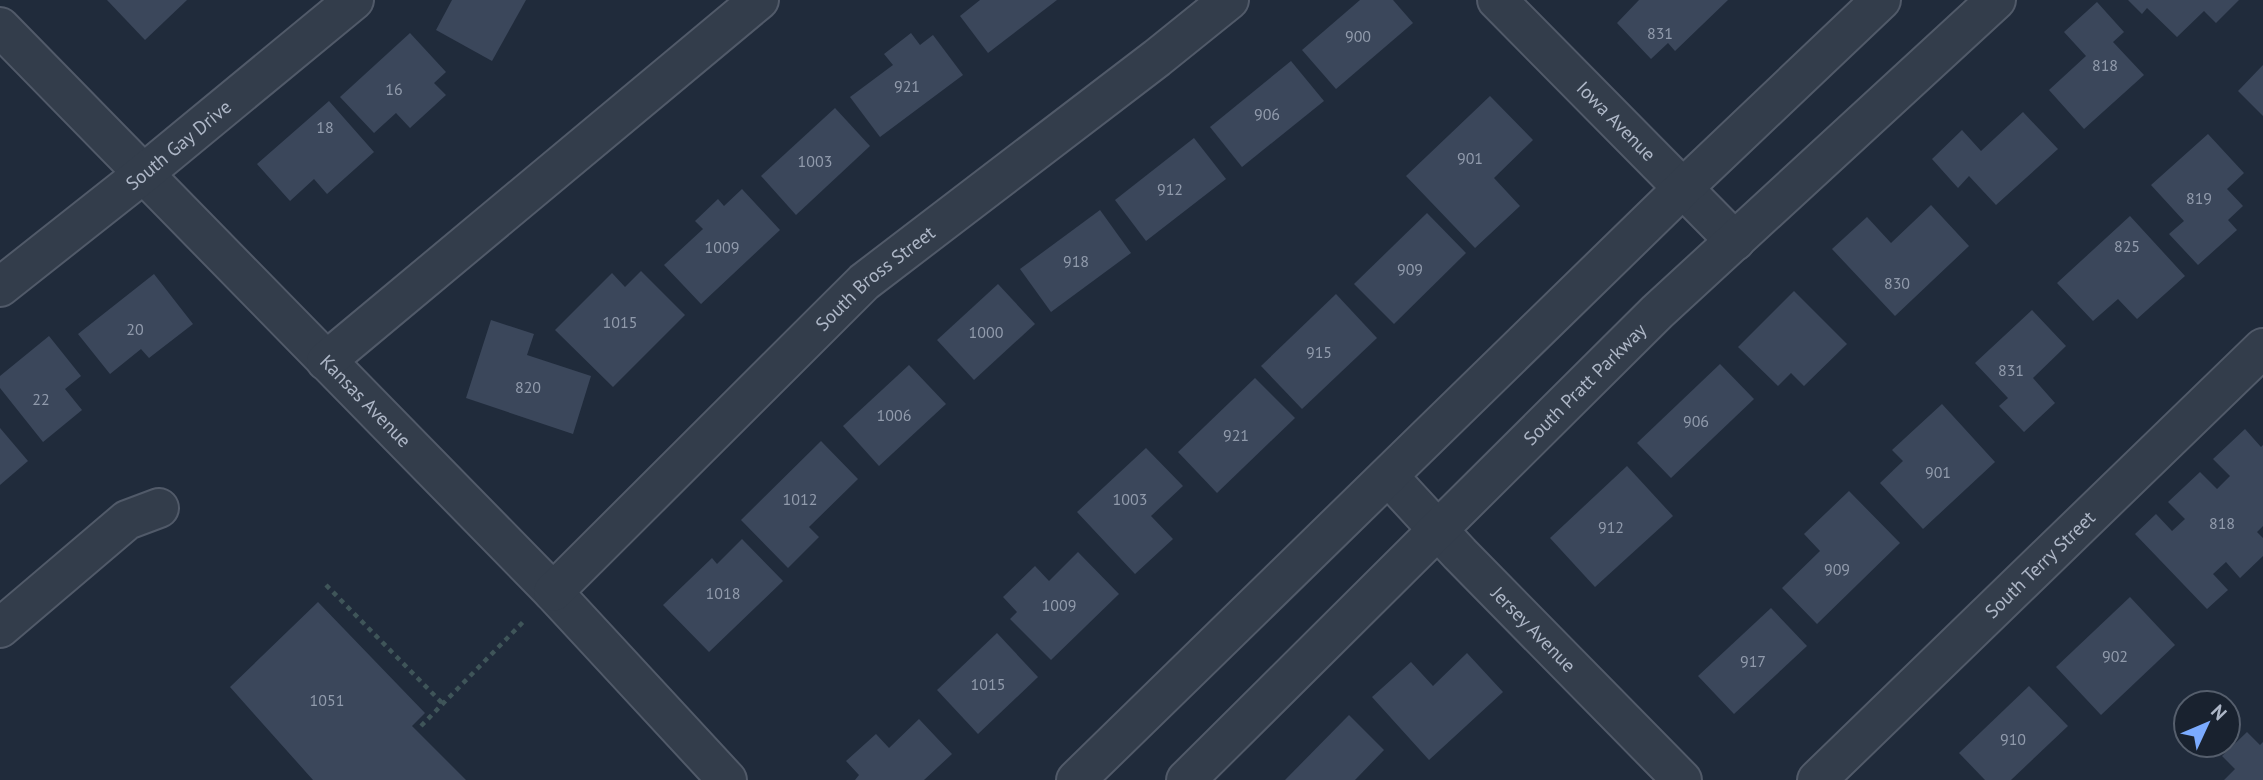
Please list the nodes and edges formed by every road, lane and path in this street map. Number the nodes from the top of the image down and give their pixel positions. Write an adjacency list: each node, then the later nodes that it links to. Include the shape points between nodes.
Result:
1 (354, 0): 8 (street, South Gay Drive)
2 (759, 0): 13 (street)
3 (1229, 0): 18 (street, South Bross Street, via 864,282)
4 (1497, 0): 9 (street, Iowa Avenue)
5 (1881, 0): 9 (street)
6 (1996, 0): 10 (street, South Pratt Parkway)
7 (0, 27): 8 (street, Kansas Avenue)
8 (143, 174): 11 (street, South Gay Drive); 13 (street, Kansas Avenue)
9 (1683, 188): 10 (street, Iowa Avenue); 14 (street)
10 (1735, 241): 16 (street, South Pratt Parkway)
11 (0, 287)
12 (2263, 348): 26 (street, South Terry Street)
13 (326, 361): 18 (street, Kansas Avenue)
14 (1389, 477): 16 (street, Jersey Avenue); 23 (street)
15 (159, 508): 19 (street, via 127,520)
16 (1437, 531): 24 (street, South Pratt Parkway); 25 (street, Jersey Avenue)
17 (326, 585): 20 (path)
18 (552, 592): 20 (path); 22 (street, Kansas Avenue)
19 (0, 628)
20 (443, 704): 21 (path)
21 (421, 726)
22 (727, 780)
23 (1076, 780)
24 (1186, 780)
25 (1682, 780)
26 (1818, 780)

